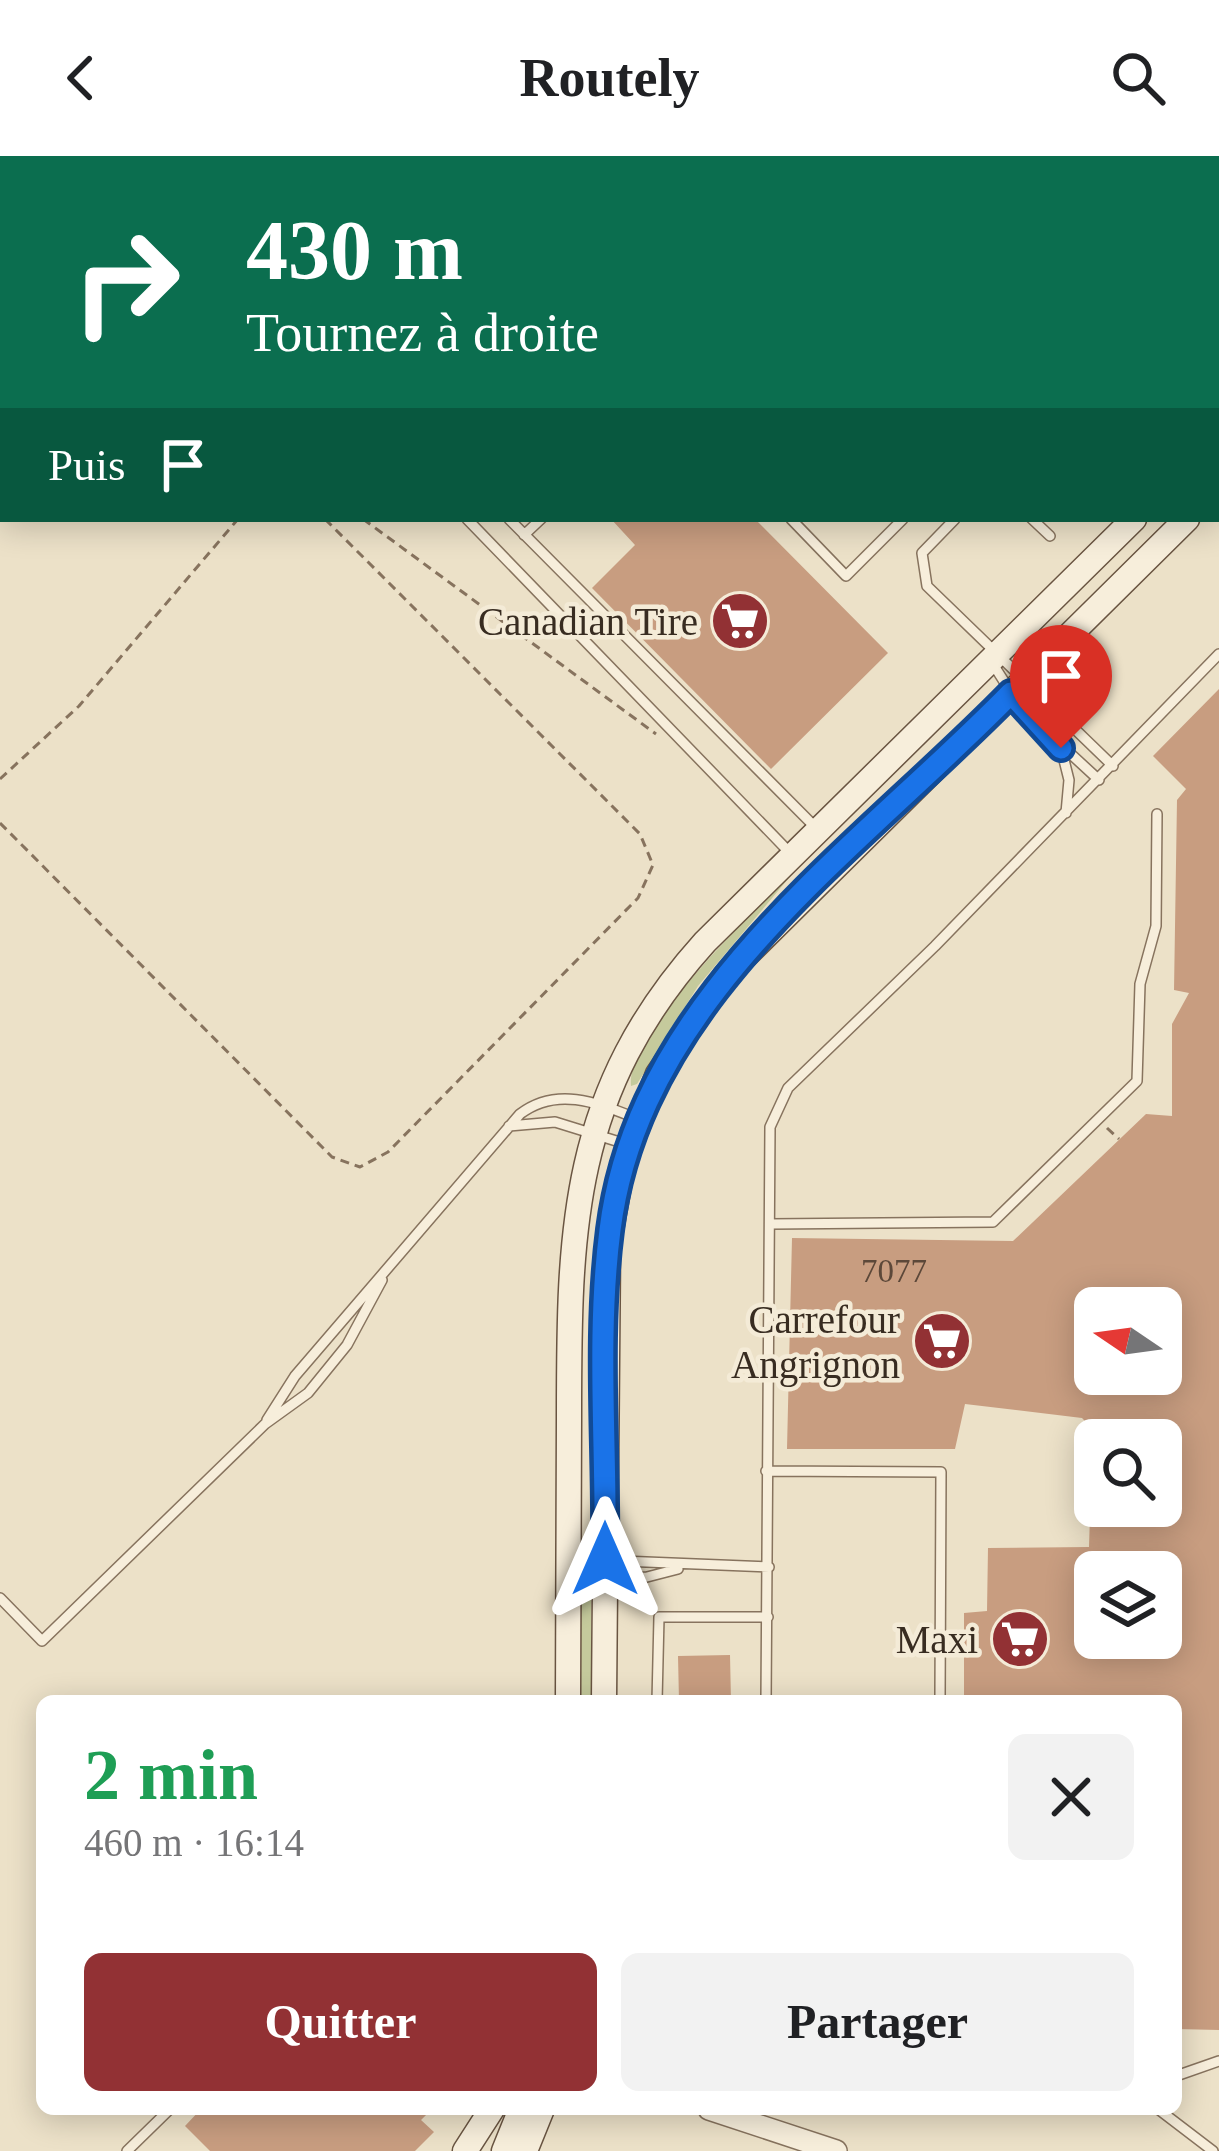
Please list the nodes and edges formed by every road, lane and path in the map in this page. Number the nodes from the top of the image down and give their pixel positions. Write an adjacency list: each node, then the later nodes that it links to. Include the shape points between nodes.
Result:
1 (235, 522): 21 (path, via 79,706)
2 (328, 522): 25 (path, via 640,834 653,865 638,898 388,1152 360,1167 332,1157)
3 (367, 522): 18 (path)
4 (470, 522): 27 (lane)
5 (511, 522): 13 (lane)
6 (538, 522): 13 (lane)
7 (794, 522): 8 (lane, via 846,576)
8 (900, 522)
9 (952, 522): 16 (lane, via 922,553 920,570)
10 (1035, 522): 14 (lane)
11 (1131, 522): 16 (main road)
12 (1184, 522): 17 (main road)
13 (524, 535): 26 (lane)
14 (1049, 536)
15 (1219, 654): 20 (lane)
16 (994, 658): 17 (lane); 17 (lane); 26 (main road)
17 (1018, 686): 19 (lane); 20 (lane); 29 (main road, via 725,976 676,1041)
18 (661, 736)
19 (1061, 748): 22 (lane); 23 (lane, via 1069,780)
20 (1113, 766): 22 (lane)
21 (0, 779)
22 (1099, 780): 23 (lane)
23 (1065, 814): 35 (lane, via 788,1088 770,1127)
24 (1157, 814): 35 (lane, via 1156,926 1140,984 1137,1081 992,1222)
25 (0, 823)
26 (818, 830): 27 (main road)
27 (793, 855): 28 (main road, via 671,982)
28 (603, 1105): 29 (lane); 30 (lane, via 572,1098 538,1104); 32 (main road)
29 (638, 1119): 34 (main road)
30 (509, 1126): 32 (lane, via 544,1121); 36 (lane)
31 (1107, 1127): 33 (path)
32 (593, 1133): 34 (lane); 41 (main road, via 570,1256)
33 (1119, 1139)
34 (629, 1145): 42 (main road, via 608,1246)
35 (772, 1224): 38 (lane)
36 (382, 1280): 37 (lane, via 296,1376); 37 (lane, via 347,1345 308,1393)
37 (265, 1424): 43 (lane, via 42,1640)
38 (766, 1471): 39 (lane); 49 (lane, via 941,1472)
39 (769, 1567): 40 (lane); 44 (lane)
40 (683, 1568): 42 (lane, via 647,1577); 42 (lane, via 647,1559)
41 (568, 1569): 42 (lane); 42 (lane); 45 (main road)
42 (605, 1569): 46 (main road)
43 (0, 1598)
44 (768, 1618): 47 (lane, via 659,1617); 48 (lane)
45 (568, 1695)
46 (604, 1695)
47 (657, 1695)
48 (766, 1695)
49 (940, 1695)
50 (1219, 2061): 51 (lane)
51 (1182, 2074)
52 (164, 2115): 59 (lane)
53 (488, 2115): 60 (main road)
54 (533, 2115): 61 (main road)
55 (536, 2115): 62 (main road)
56 (728, 2115): 63 (street)
57 (1164, 2115): 58 (lane)
58 (1184, 2134): 64 (lane); 65 (lane)
59 (127, 2151)
60 (465, 2151)
61 (504, 2151)
62 (525, 2151)
63 (836, 2151)
64 (1195, 2151)
65 (1213, 2151)

